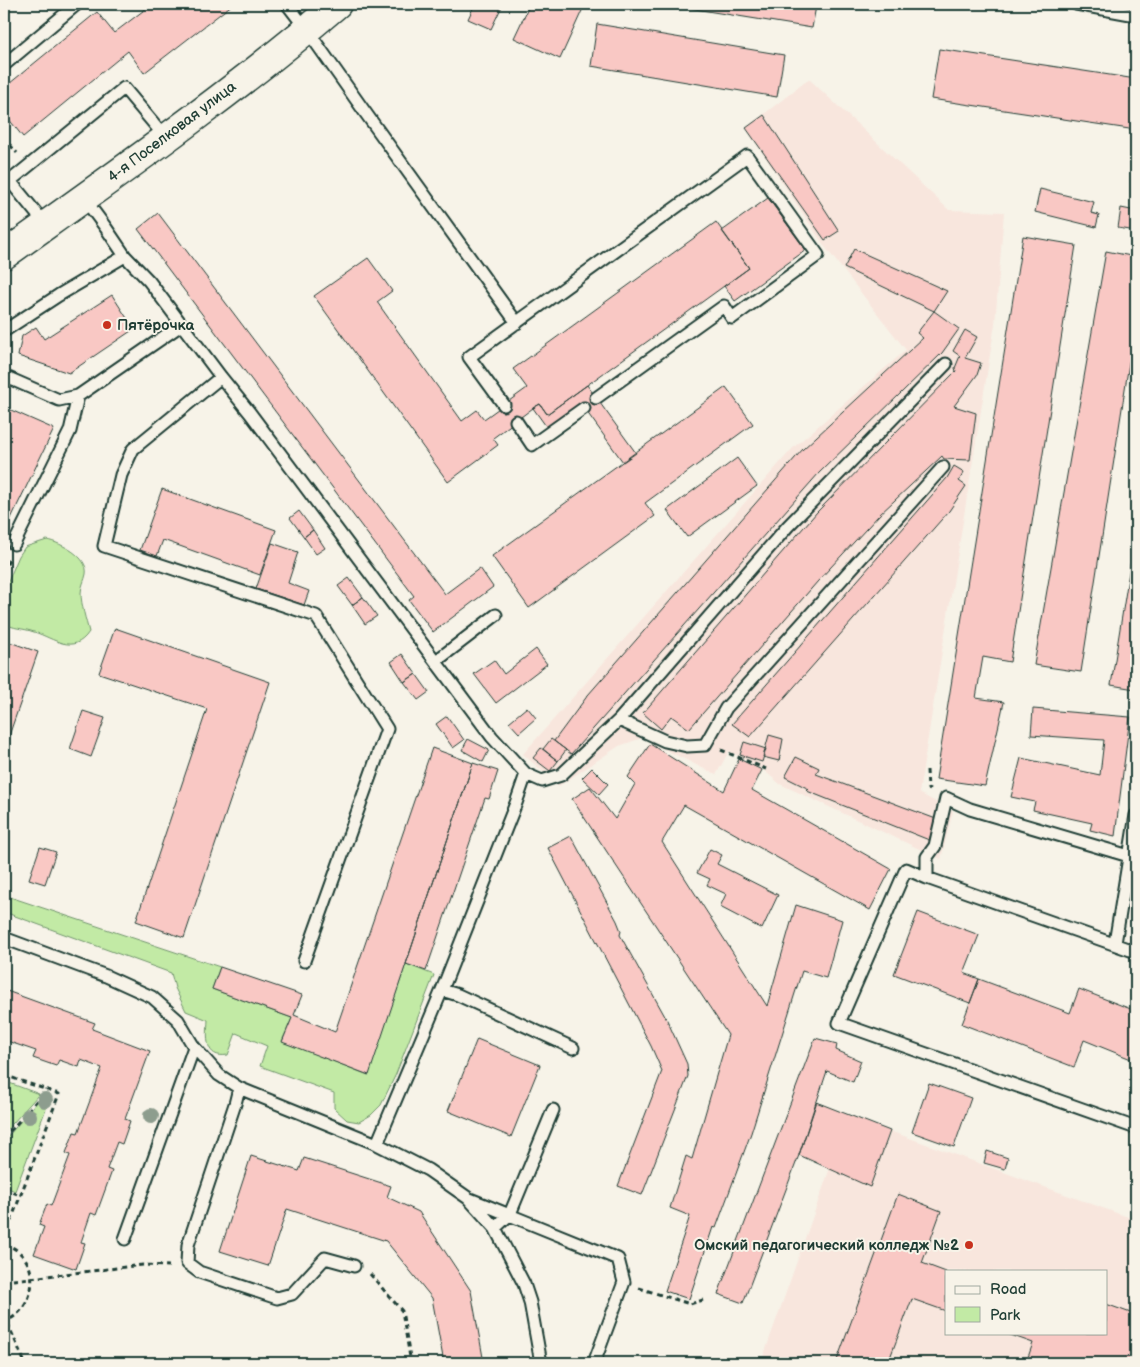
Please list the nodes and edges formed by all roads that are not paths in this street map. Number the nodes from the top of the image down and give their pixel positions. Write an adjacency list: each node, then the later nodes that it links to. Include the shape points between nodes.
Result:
1 (77, 4): 7 (lane)
2 (287, 4): 6 (lane)
3 (337, 4): 6 (street, 4-я Поселковая улица)
4 (1076, 4): 5 (lane)
5 (1136, 15)
6 (307, 30): 8 (street, 4-я Поселковая улица); 14 (lane)
7 (4, 65)
8 (166, 139): 9 (lane, via 124,88); 10 (street, 4-я Поселковая улица)
9 (7, 178): 11 (lane)
10 (83, 197): 11 (street, 4-я Поселковая улица); 13 (lane)
11 (46, 225): 12 (street, 4-я Поселковая улица)
12 (4, 255)
13 (125, 256): 15 (lane, via 149,281); 16 (lane)
14 (517, 322): 21 (lane, via 747,156 818,255 732,318 724,306); 22 (lane, via 469,357)
15 (181, 325): 19 (lane); 20 (lane)
16 (4, 331)
17 (946, 364): 29 (lane, via 788,526)
18 (4, 376): 20 (lane, via 59,400)
19 (221, 376): 28 (lane); 37 (lane, via 133,449 121,475 104,546 316,616 387,729)
20 (78, 396): 26 (lane, via 70,431)
21 (596, 398)
22 (504, 405)
23 (584, 408): 24 (lane, via 532,445)
24 (516, 421)
25 (943, 467): 29 (lane, via 726,708 705,745 687,746 665,741)
26 (14, 544)
27 (496, 616): 28 (lane)
28 (436, 661): 30 (lane, via 492,737)
29 (619, 720): 30 (lane, via 561,775 542,781)
30 (526, 774): 38 (lane)
31 (1136, 815): 32 (lane)
32 (1129, 856): 33 (lane, via 970,809 946,798 935,846 927,857); 35 (lane)
33 (927, 878): 35 (lane); 43 (lane, via 906,869 839,1023)
34 (4, 938): 39 (lane, via 152,997 178,1020)
35 (1115, 943): 36 (lane)
36 (1136, 952)
37 (304, 961)
38 (442, 990): 40 (lane); 44 (lane)
39 (194, 1047): 41 (lane, via 219,1075); 48 (lane)
40 (574, 1048)
41 (239, 1088): 44 (lane); 49 (lane, via 188,1245 187,1263 198,1272 277,1298 292,1294 325,1258)
42 (553, 1110): 46 (lane)
43 (1136, 1128)
44 (377, 1144): 45 (lane, via 428,1170)
45 (468, 1198): 46 (lane); 47 (lane)
46 (510, 1214): 47 (lane); 51 (lane, via 618,1259 624,1282)
47 (495, 1228): 50 (lane, via 524,1284)
48 (125, 1239)
49 (354, 1266)
50 (541, 1363)
51 (594, 1363)

